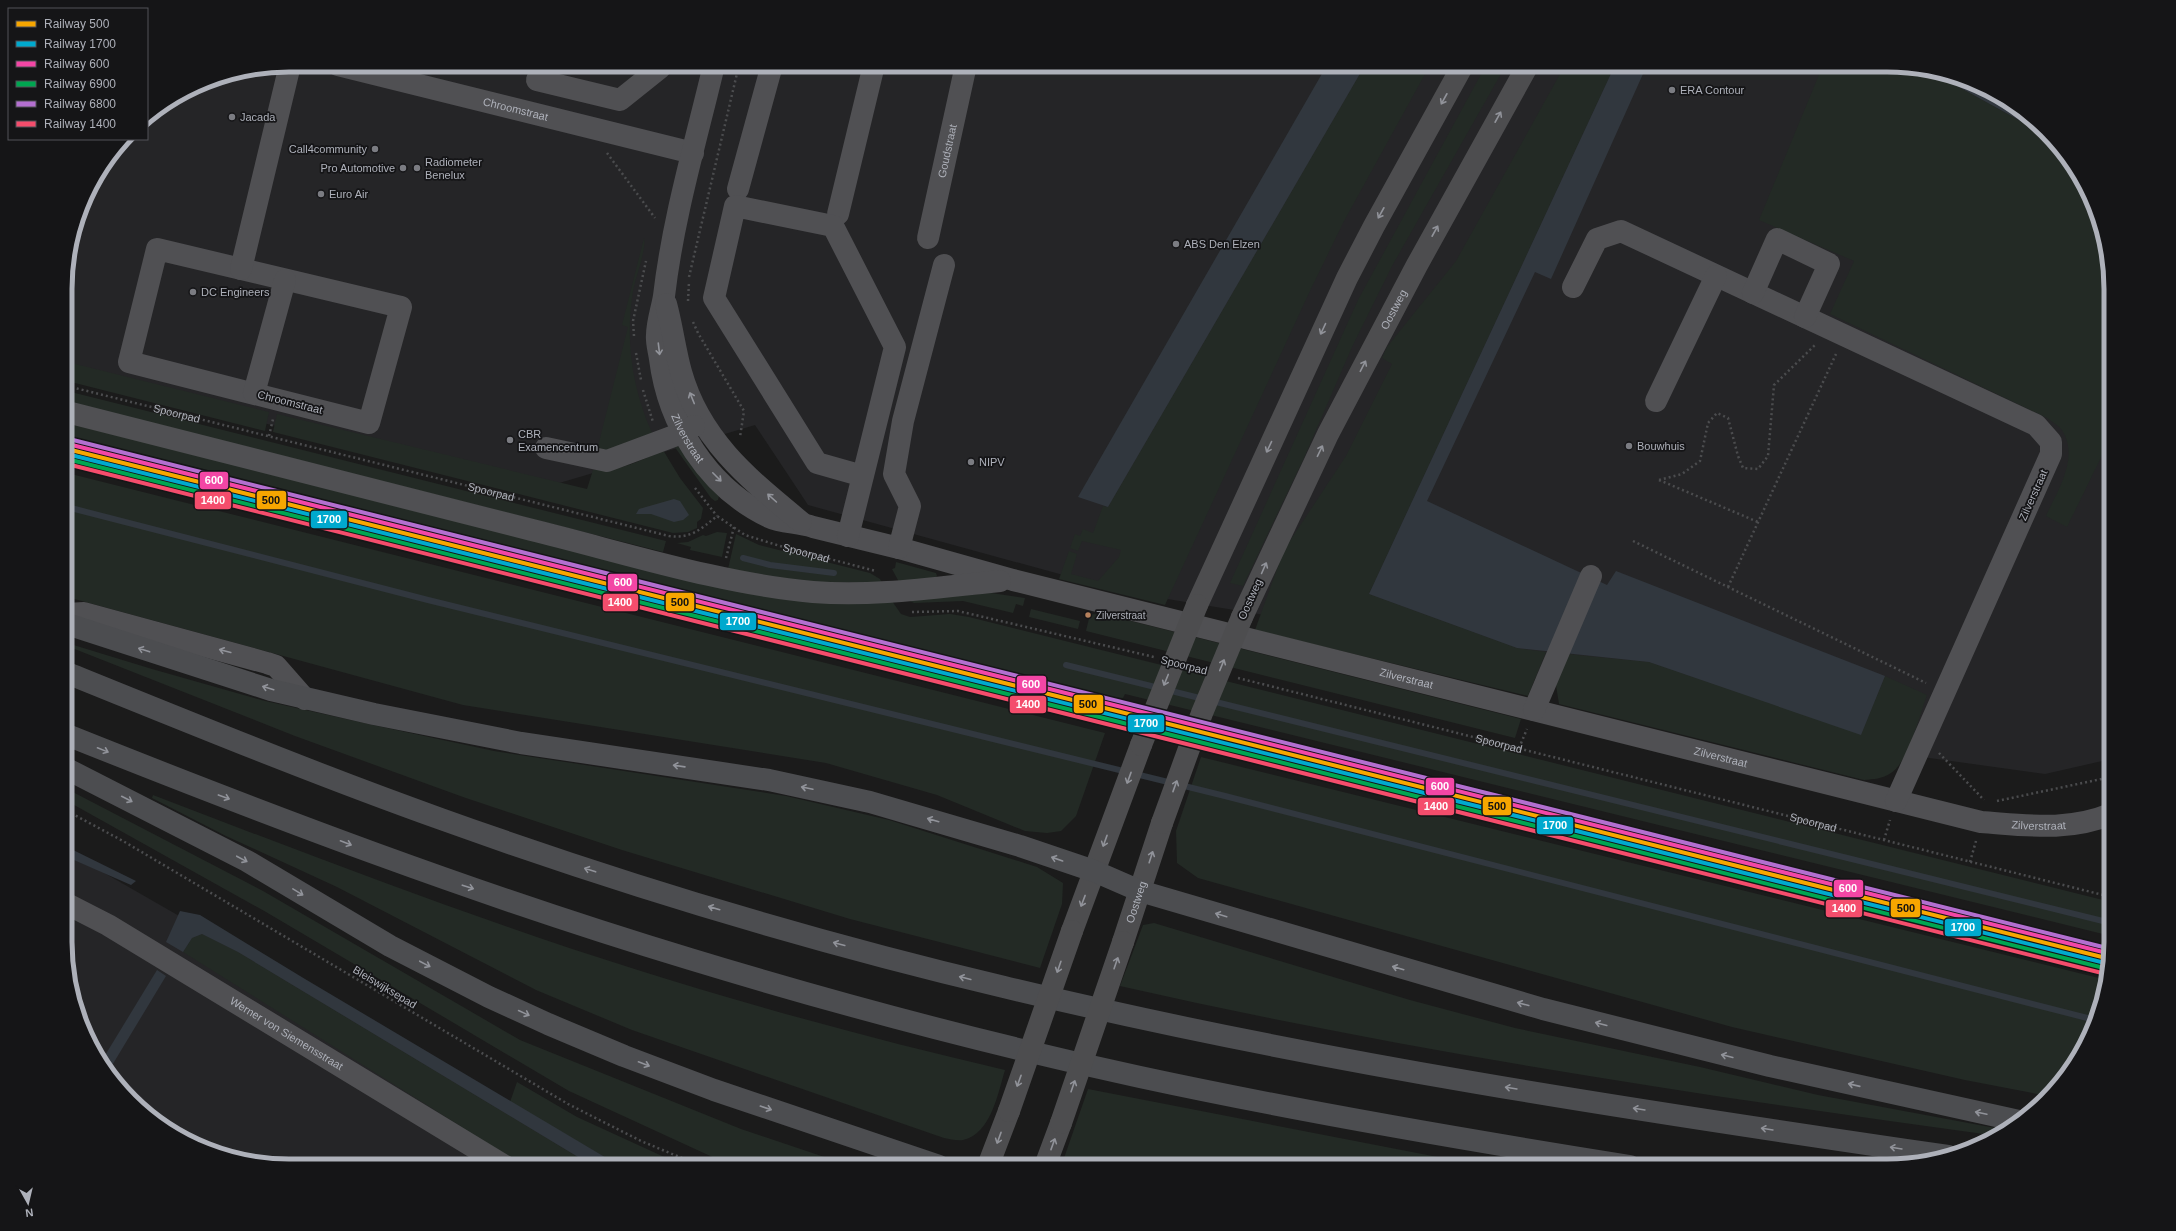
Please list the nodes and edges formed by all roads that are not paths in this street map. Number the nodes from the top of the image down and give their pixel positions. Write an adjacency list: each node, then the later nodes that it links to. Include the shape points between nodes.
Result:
1 (288, 72): 17 (street)
2 (366, 72): 11 (street, Chroomstraat)
3 (655, 72): 10 (street, via 620,100)
4 (712, 72): 12 (street, Zilverstraat)
5 (770, 72): 13 (street)
6 (872, 72): 14 (street)
7 (964, 72): 15 (street, Goudstraat)
8 (1459, 72): 45 (main road, one-way to 45, bridge, via 1353,267 1197,605)
9 (1524, 72): 46 (main road, Oostweg, one-way to 9, bridge, via 1202,713 1242,616 1328,434 1416,265)
10 (538, 73): 11 (street)
11 (529, 112): 12 (street, Chroomstraat)
12 (693, 153): 22 (street, Zilverstraat, via 666,273)
13 (738, 189)
14 (838, 214)
15 (928, 238)
16 (944, 265): 33 (street, via 903,421 894,474 910,506)
17 (241, 269): 19 (street, Chroomstraat); 24 (street, Chroomstraat, via 157,250 129,362)
18 (1716, 276): 20 (street, Zilverstraat, via 1621,231 1597,239); 21 (street, Zilverstraat); 25 (street)
19 (285, 280): 24 (street); 24 (street, Chroomstraat, via 401,307 369,423)
20 (1573, 288)
21 (1753, 293): 23 (street, Zilverstraat); 23 (street, via 1776,240 1829,264)
22 (664, 297): 27 (street, Zilverstraat, one-way to 22, via 681,373); 28 (street, Zilverstraat, one-way to 28, via 657,335 660,361 671,409)
23 (1805, 318): 43 (street, Zilverstraat, via 2036,424 2051,442 2051,454)
24 (254, 393)
25 (1656, 401)
26 (72, 413): 35 (street, via 769,587 815,592 894,592)
27 (702, 421): 28 (street); 31 (street, Zilverstraat, one-way to 27, via 733,462 706,430)
28 (682, 433): 29 (street, via 607,461); 31 (street, Zilverstraat, one-way to 31, via 704,464 744,501 770,517)
29 (546, 448)
30 (863, 476): 30 (street, via 895,347 833,226 735,206 714,298 817,463); 32 (street)
31 (802, 523): 32 (street, Zilverstraat)
32 (848, 536): 33 (street, Zilverstraat)
33 (899, 548): 35 (street, Zilverstraat)
34 (1591, 576): 40 (street)
35 (1013, 580): 40 (street, Zilverstraat)
36 (72, 614): 39 (street, one-way to 36, via 272,664 84,613)
37 (72, 626): 39 (highway, one-way to 37)
38 (72, 675): 49 (highway, one-way to 38, via 1667,1114 1417,1072 1146,1020 957,976 720,910 541,854 341,782)
39 (305, 699): 45 (highway, one-way to 39, via 943,823 841,795 733,774 521,743)
40 (1534, 710): 43 (street, Zilverstraat)
41 (72, 738): 54 (highway, one-way to 54, via 459,884 690,959 857,1007 1002,1045 1140,1077 1411,1130)
42 (72, 772): 51 (highway, one-way to 51, via 247,862 411,957 541,1021 714,1090)
43 (1896, 800): 44 (street, Zilverstraat, via 1981,822 2039,827 2073,826)
44 (2104, 816)
45 (1094, 871): 46 (highway); 52 (main road, one-way to 52, bridge)
46 (1140, 891): 48 (highway, one-way to 46, via 1770,1066 1543,1009); 53 (main road, Oostweg, one-way to 46, bridge)
47 (72, 907): 50 (street, Werner von Siemensstraat, via 108,925)
48 (2011, 1119)
49 (1934, 1154)
50 (493, 1159)
51 (918, 1159)
52 (991, 1159)
53 (1048, 1159)
54 (1587, 1159)

